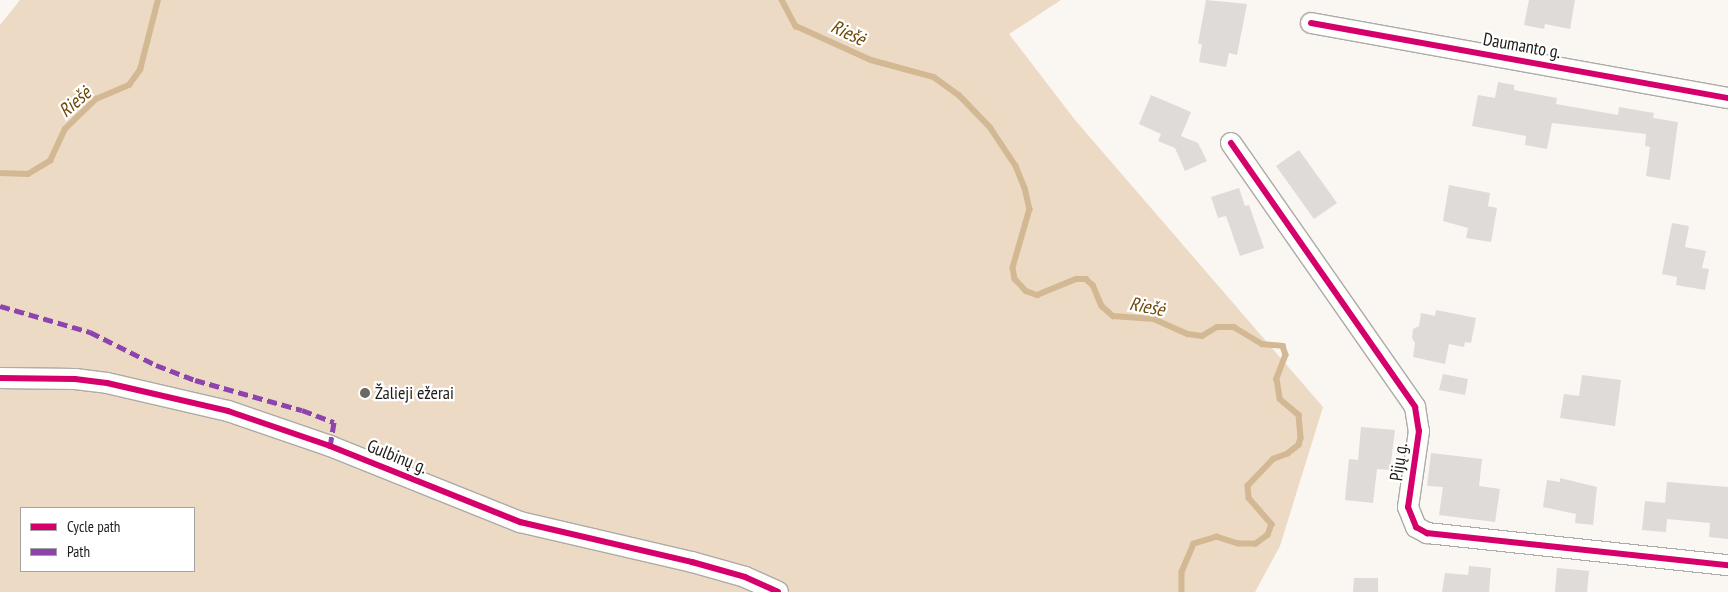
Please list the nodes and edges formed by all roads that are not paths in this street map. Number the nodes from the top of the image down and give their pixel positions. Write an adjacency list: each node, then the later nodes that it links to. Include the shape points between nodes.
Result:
1 (1311, 23): 2 (street, Daumanto g.)
2 (1728, 98)
3 (1231, 143): 5 (street, Pijų g., via 1415,407 1419,431 1408,507 1416,527 1427,533)
4 (0, 378): 6 (street, Gulbinų g., via 75,379 107,383 228,412 330,446 520,522 692,562 745,577)
5 (1728, 565)
6 (778, 592)

